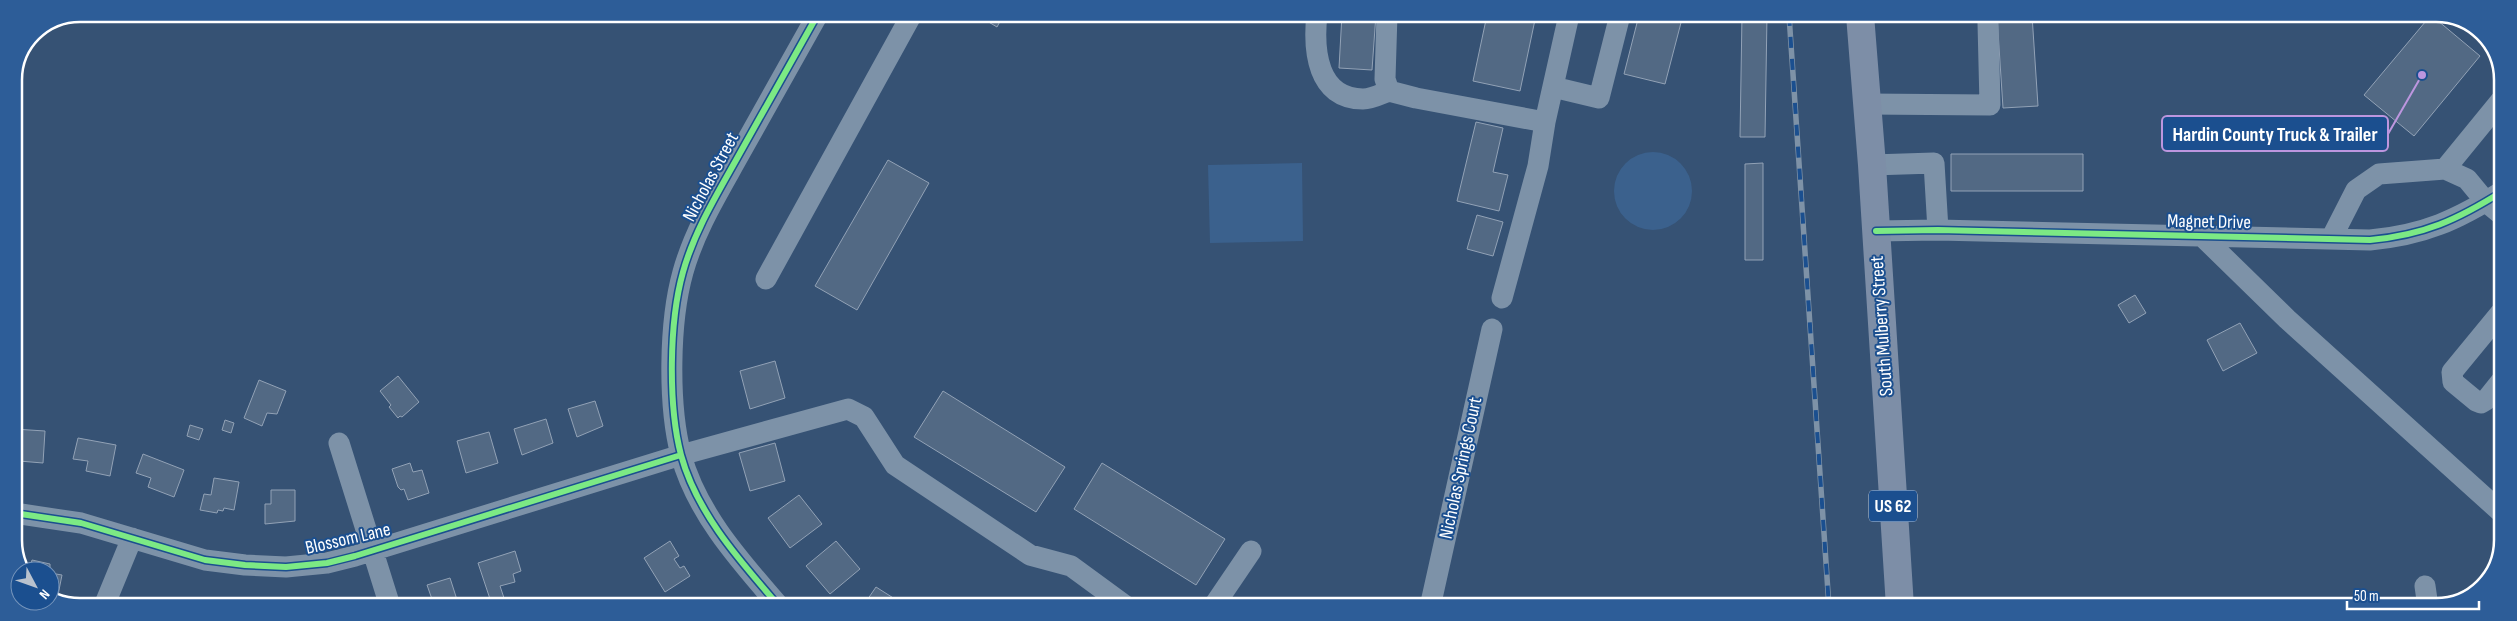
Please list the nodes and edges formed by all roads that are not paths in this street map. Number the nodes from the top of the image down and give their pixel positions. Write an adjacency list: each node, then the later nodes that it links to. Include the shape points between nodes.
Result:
1 (813, 23): 27 (street, Nicholas Street, via 704,217 683,271 674,318 672,389)
2 (907, 23): 21 (street)
3 (1316, 23): 10 (street, via 1314,37 1320,71 1332,90 1346,97 1365,99)
4 (1387, 23): 10 (street, via 1385,79)
5 (1567, 23): 9 (street)
6 (1618, 23): 9 (street, via 1599,98)
7 (1861, 23): 11 (main road, South Mulberry Street / US 62)
8 (1988, 23): 11 (street, via 1990,104)
9 (1553, 86): 13 (street)
10 (1389, 91): 13 (street)
11 (1867, 104): 14 (main road, South Mulberry Street / US 62)
12 (2494, 109): 15 (street)
13 (1545, 122): 22 (street, via 1538,166)
14 (1872, 165): 17 (street, via 1934,163); 18 (main road, South Mulberry Street / US 62)
15 (2445, 169): 16 (street); 20 (street, via 2379,174 2356,190)
16 (2494, 196): 20 (street, Magnet Drive, via 2439,226 2412,235)
17 (1932, 230): 18 (street, Magnet Drive); 19 (street, Magnet Drive)
18 (1876, 231): 40 (main road, South Mulberry Street / US 62)
19 (2203, 237): 20 (street, Magnet Drive); 28 (street, via 2287,319)
20 (2330, 240)
21 (766, 279)
22 (1502, 298)
23 (2494, 320): 25 (street, via 2452,372 2451,378 2481,403)
24 (1492, 329): 39 (street, Nicholas Springs Court)
25 (2494, 390)
26 (340, 443): 31 (street)
27 (681, 455): 31 (street, Blossom Lane); 36 (street, Nicholas Street, via 699,496 731,550); 37 (street, Blossom Lane, via 848,409 864,417 895,465 1030,555 1071,566)
28 (2494, 505)
29 (23, 514): 30 (street, Blossom Lane, via 81,524)
30 (132, 538): 31 (street, Blossom Lane, via 205,560 286,567 327,563); 34 (street)
31 (373, 550): 35 (street)
32 (1251, 551): 38 (street)
33 (2425, 586): 41 (street)
34 (107, 598)
35 (388, 598)
36 (772, 598)
37 (1116, 598)
38 (1219, 598)
39 (1432, 598)
40 (1899, 598)
41 (2427, 598)

